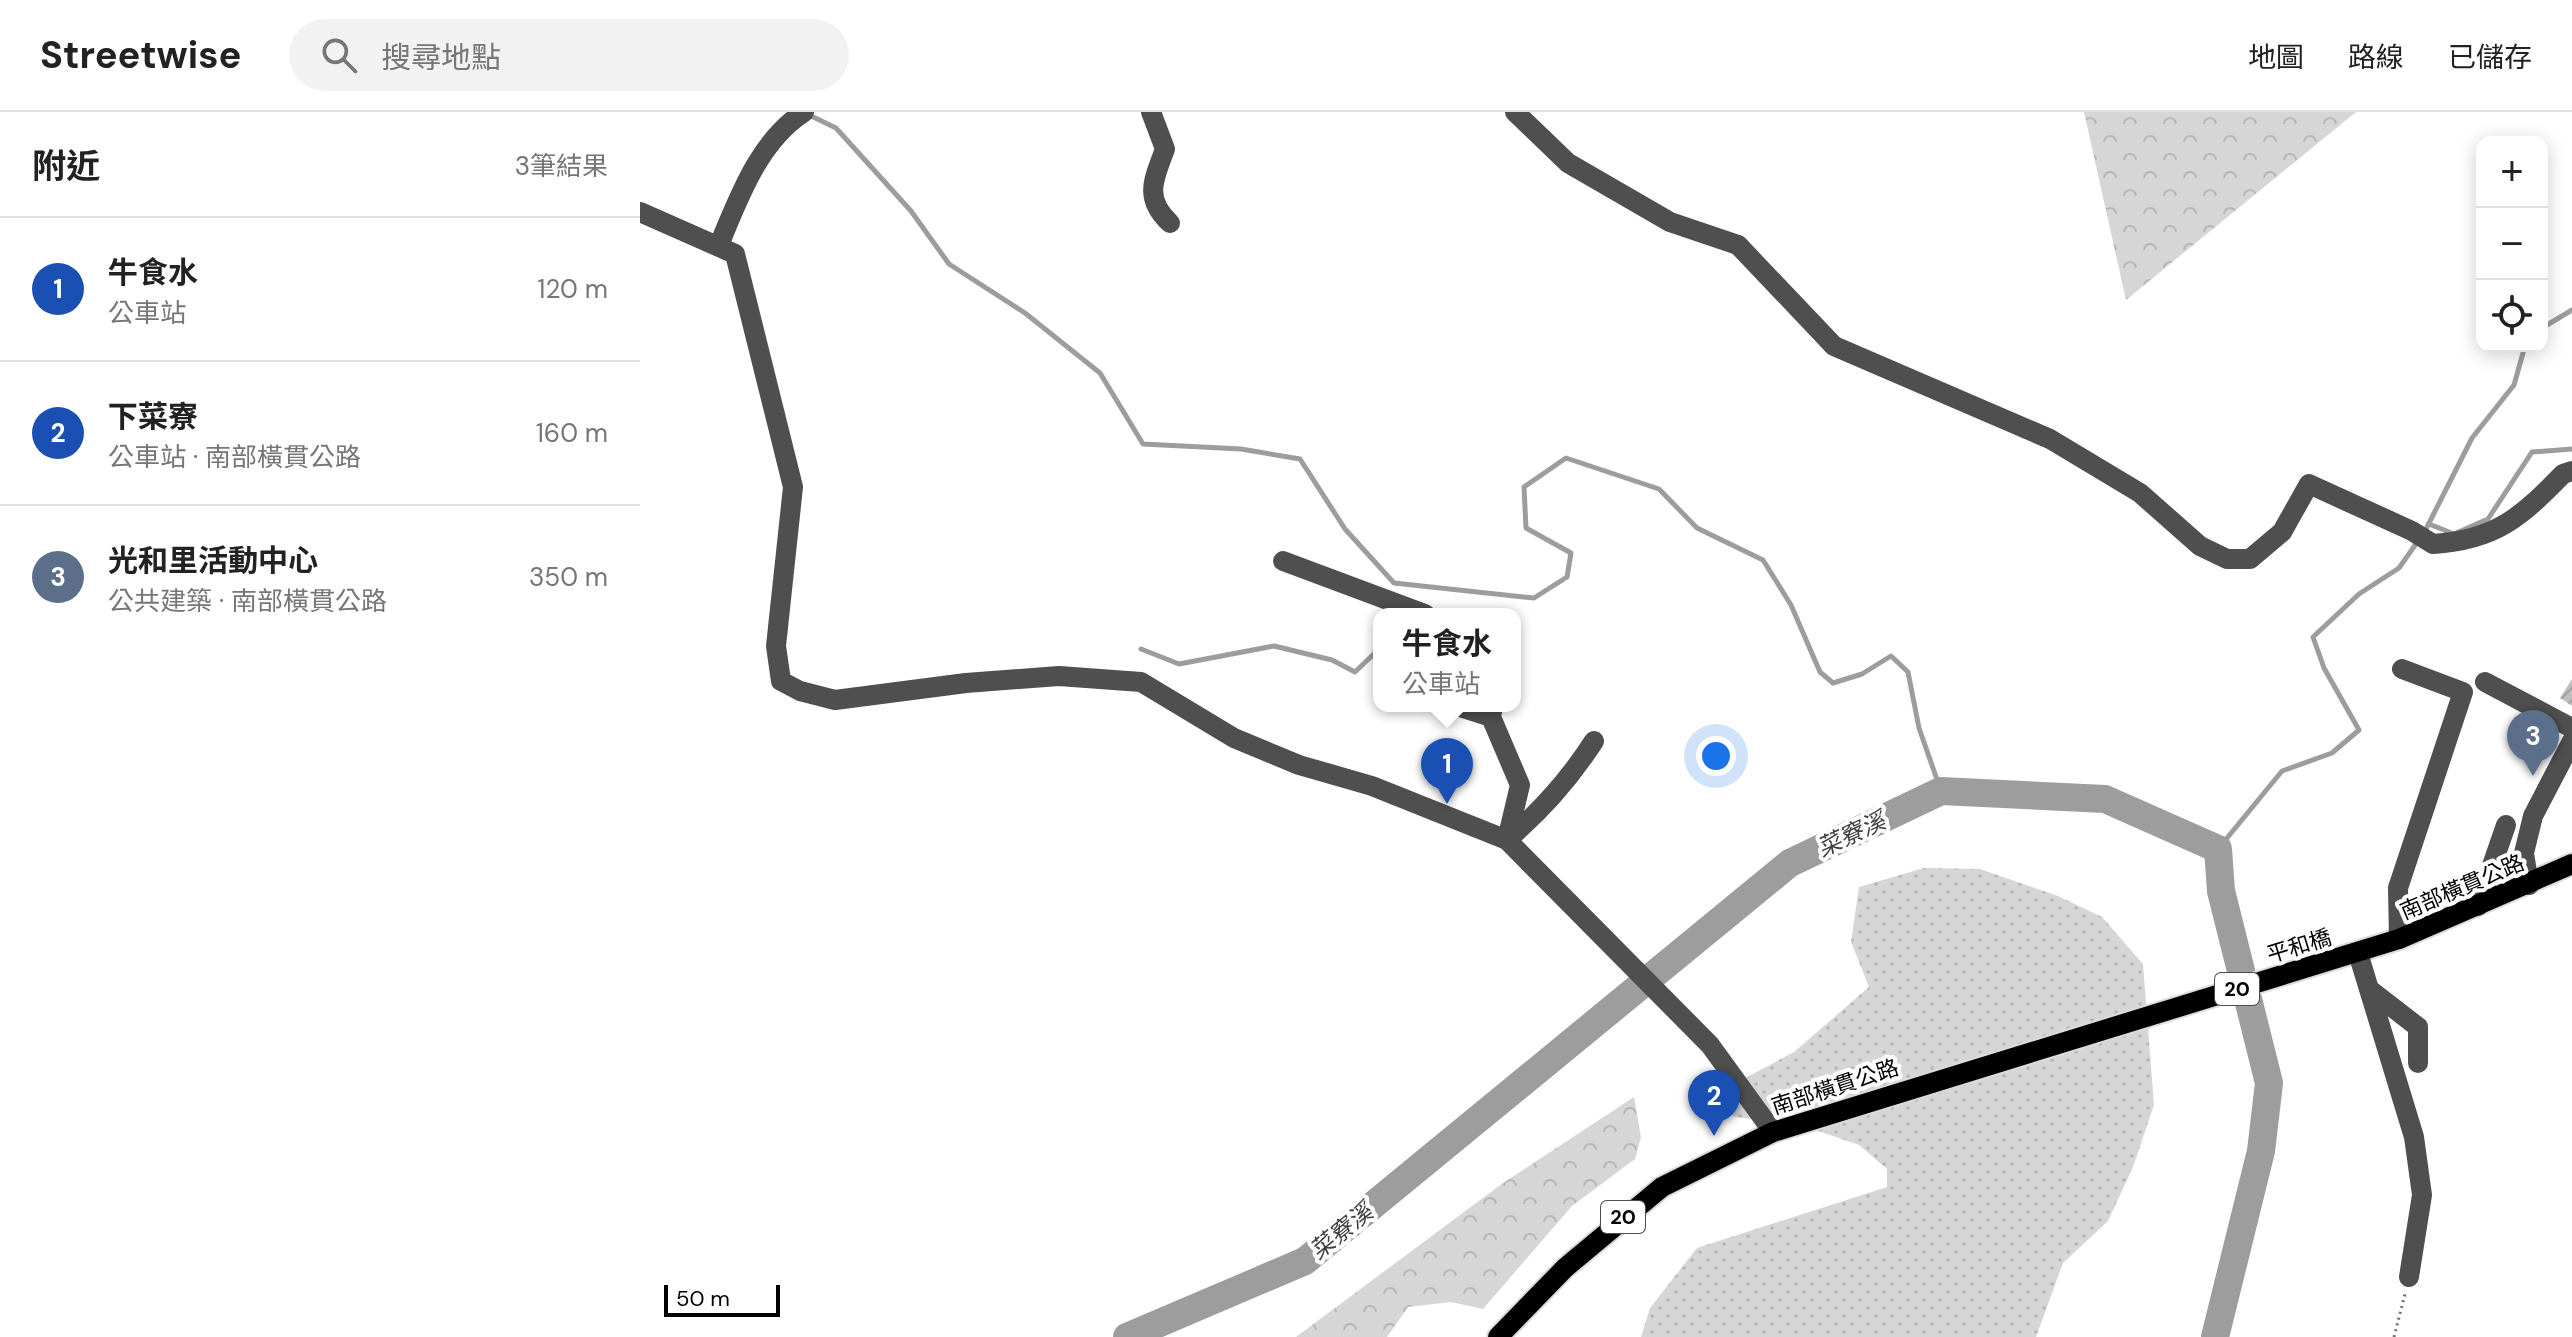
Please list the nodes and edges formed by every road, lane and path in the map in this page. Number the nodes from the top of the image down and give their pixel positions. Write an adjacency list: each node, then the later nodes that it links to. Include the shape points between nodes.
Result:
1 (804, 112): 6 (street, via 766,149)
2 (1151, 112): 5 (street, via 1165,149 1152,185 1157,210)
3 (1515, 112): 7 (street, via 1568,163 1670,222 1738,245 1834,346 2050,439 2140,493 2200,546 2227,559 2250,559 2282,532 2309,484 2433,544 2500,530)
4 (640, 212): 6 (street)
5 (1170, 223)
6 (719, 245): 17 (street, via 735,254 793,487 776,646 781,681 835,700 1059,676 1141,682 1234,738)
7 (2572, 471)
8 (1283, 561): 9 (street)
9 (1408, 608)
10 (2402, 669): 21 (street, via 2463,692 2398,888)
11 (2485, 682): 13 (street)
12 (1492, 712): 17 (street, via 1520,785)
13 (2572, 728)
14 (1594, 741): 17 (street, via 1543,810)
15 (2572, 741): 19 (street, via 2533,816 2524,853)
16 (2506, 825): 20 (street)
17 (1507, 840): 26 (street, via 1710,1045)
18 (2572, 864): 19 (main road, 南部橫貫公路 / 20)
19 (2529, 885): 20 (main road, 南部橫貫公路 / 20)
20 (2478, 906): 21 (main road, 南部橫貫公路 / 20)
21 (2399, 939): 22 (main road, 南部橫貫公路 / 20)
22 (2364, 951): 23 (street); 24 (main road, 平和橋 / 20)
23 (2370, 990): 25 (street, via 2418,1027); 27 (street, via 2414,1137 2422,1195)
24 (2105, 1029): 26 (main road, 南部橫貫公路 / 20)
25 (2418, 1063)
26 (1773, 1132): 28 (main road, 南部橫貫公路 / 20, via 1662,1187 1575,1259)
27 (2409, 1277): 29 (path)
28 (1498, 1337)
29 (2394, 1337)

